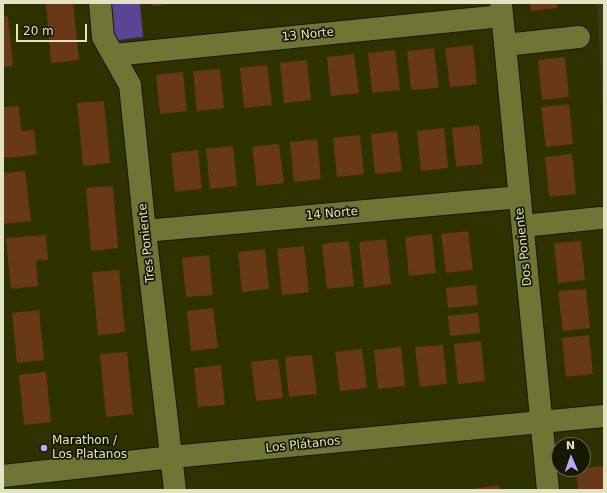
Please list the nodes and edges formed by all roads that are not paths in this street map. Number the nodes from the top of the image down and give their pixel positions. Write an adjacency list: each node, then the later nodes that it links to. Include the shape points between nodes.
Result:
1 (100, 3): 5 (street, Tres Poniente, via 103,37)
2 (501, 9): 4 (street, Dos Poniente); 5 (street, 13 Norte)
3 (579, 37): 4 (street)
4 (505, 45): 6 (street, Dos Poniente)
5 (114, 55): 9 (street, Tres Poniente, via 130,85)
6 (520, 197): 8 (street, Dos Poniente); 9 (street, 14 Norte)
7 (600, 218): 8 (street)
8 (523, 226): 11 (street, Dos Poniente)
9 (145, 231): 12 (street, Tres Poniente)
10 (604, 416): 11 (street, Los Plátanos)
11 (542, 422): 12 (street, Los Plátanos); 15 (street, Dos Poniente)
12 (172, 458): 13 (street, Los Plátanos); 14 (street, Tres Poniente)
13 (3, 476)
14 (175, 490)
15 (548, 490)

